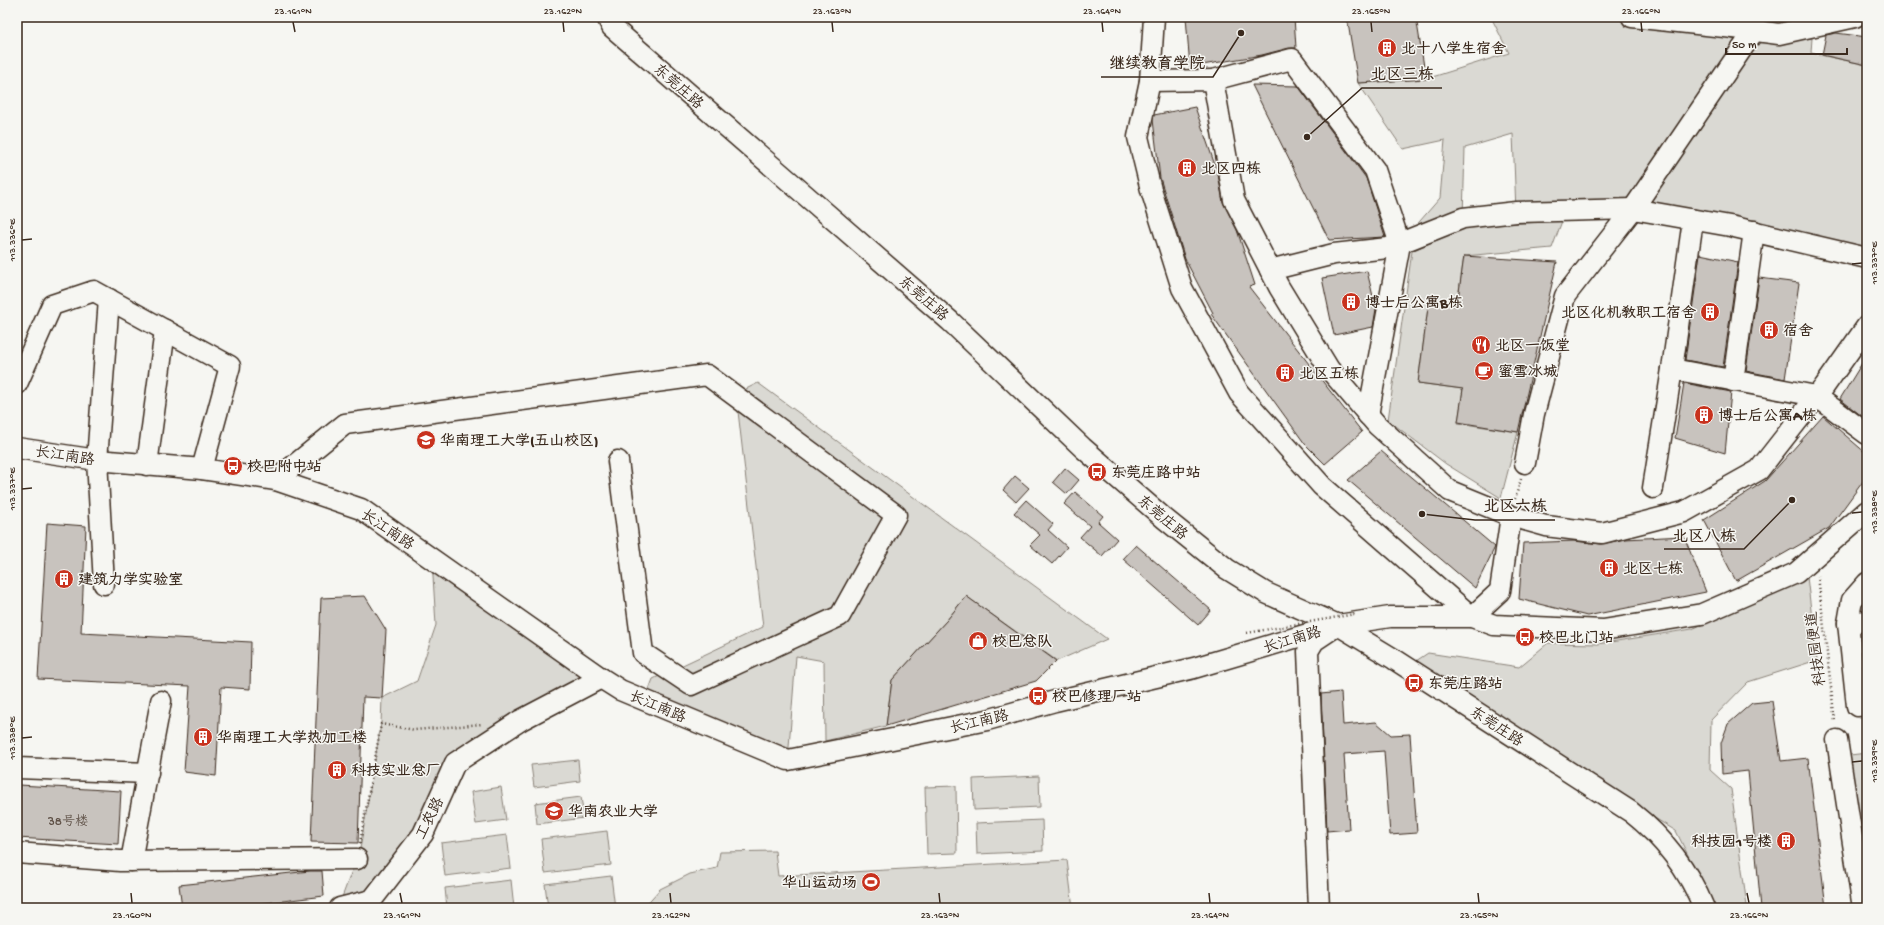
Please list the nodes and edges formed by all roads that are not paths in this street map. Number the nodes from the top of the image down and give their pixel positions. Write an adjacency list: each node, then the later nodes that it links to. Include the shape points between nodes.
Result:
1 (606, 17): 38 (street, 东莞庄路, via 612,27 950,321 1082,448 1203,551 1266,593)
2 (1154, 17): 8 (street)
3 (1632, 17): 5 (street)
4 (1855, 17): 6 (street, via 1779,34)
5 (1732, 23): 6 (street)
6 (1754, 31): 9 (street)
7 (1213, 80): 8 (street); 12 (street, via 1292,59 1375,170); 14 (street, via 1234,200)
8 (1150, 81): 36 (street, via 1138,137 1151,190 1182,288 1239,393 1322,486)
9 (1633, 209): 10 (street); 12 (street, via 1516,212 1463,218); 27 (street, via 1565,296 1534,414)
10 (1693, 220): 11 (street); 18 (street)
11 (1754, 231): 13 (street); 19 (street)
12 (1400, 244): 14 (street, via 1388,248 1334,254); 22 (street)
13 (1867, 258)
14 (1270, 270): 22 (street, via 1328,369)
15 (109, 299): 17 (street); 20 (street, via 94,291 52,305); 25 (street)
16 (1867, 326): 21 (street)
17 (165, 330): 28 (street); 29 (street, via 230,366)
18 (1672, 369): 19 (street); 31 (street)
19 (1733, 381): 21 (street)
20 (17, 384)
21 (1816, 396): 23 (street); 33 (street, via 1759,470 1684,512 1602,533 1546,526)
22 (1368, 415): 33 (street, via 1450,491)
23 (1867, 434)
24 (17, 448): 25 (street, 长江南路)
25 (97, 460): 28 (street, 长江南路); 34 (street)
26 (618, 461): 30 (street, via 643,653 690,685 840,616 896,515 708,375 346,424)
27 (1525, 463)
28 (147, 465): 29 (street, 长江南路)
29 (202, 469): 30 (street, 长江南路)
30 (276, 480): 40 (street, 长江南路, via 360,509)
31 (1653, 488)
32 (1867, 511): 36 (street, via 1796,573 1702,614 1603,630 1494,625)
33 (1511, 516): 36 (street, via 1500,591)
34 (104, 584)
35 (1867, 584): 37 (street, via 1852,600)
36 (1472, 617): 38 (street, 长江南路, via 1390,617)
37 (1858, 622): 39 (street)
38 (1338, 625): 40 (street, 长江南路, via 1194,668 987,720 788,760 620,690); 50 (street, via 1314,641 1308,651); 51 (street, 东莞庄路, via 1394,658 1636,816 1670,848)
39 (1860, 663): 42 (street, via 1857,706)
40 (601, 678): 49 (street, 工农路, via 521,720 456,763 423,834 372,900)
41 (161, 700): 45 (street)
42 (1867, 705)
43 (1837, 740): 52 (street)
44 (17, 768): 45 (street)
45 (148, 773): 48 (street)
46 (17, 853): 48 (street)
47 (357, 859): 48 (street)
48 (131, 861)
49 (340, 908)
50 (1319, 908)
51 (1704, 908)
52 (1863, 908)

